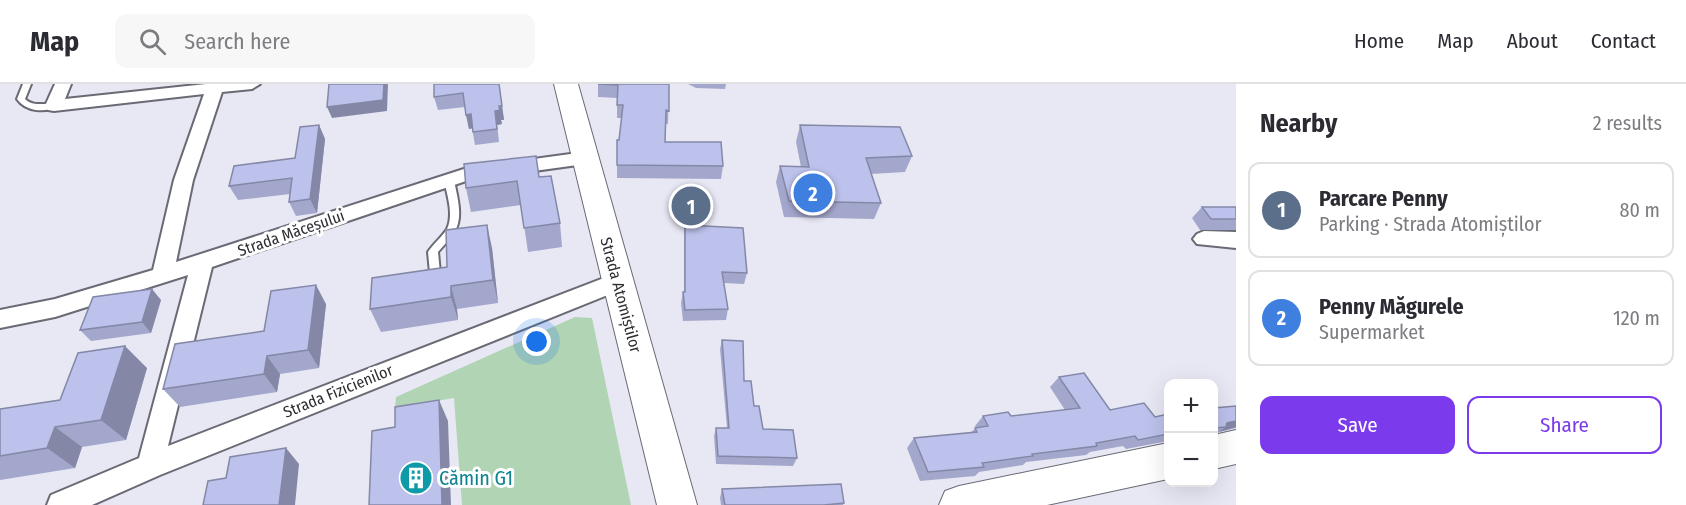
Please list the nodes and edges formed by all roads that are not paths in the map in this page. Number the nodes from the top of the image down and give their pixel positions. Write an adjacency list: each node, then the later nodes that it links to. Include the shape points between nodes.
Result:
1 (27, 84): 6 (lane, via 21,99 24,104 32,108)
2 (63, 84): 6 (street)
3 (252, 84): 5 (street)
4 (566, 84): 7 (main road, Strada Atomiștilor)
5 (215, 88): 6 (street); 13 (street, via 185,169)
6 (54, 106)
7 (585, 158): 8 (street, Strada Măceșului, via 491,169); 14 (main road, Strada Atomiștilor)
8 (449, 180): 11 (street, Strada Măceșului); 12 (lane, via 454,222 433,252)
9 (1204, 239): 10 (street)
10 (1236, 240)
11 (202, 263): 13 (street, Strada Măceșului); 19 (street)
12 (435, 273)
13 (164, 275): 15 (street, Strada Măceșului, via 55,308)
14 (617, 282): 19 (street, Strada Fizicienilor); 21 (main road, Strada Atomiștilor)
15 (0, 319)
16 (1236, 447): 17 (main road)
17 (1218, 451)
18 (1164, 462): 22 (main road)
19 (150, 466): 20 (street, Strada Fizicienilor)
20 (61, 505)
21 (676, 505)
22 (959, 505)

